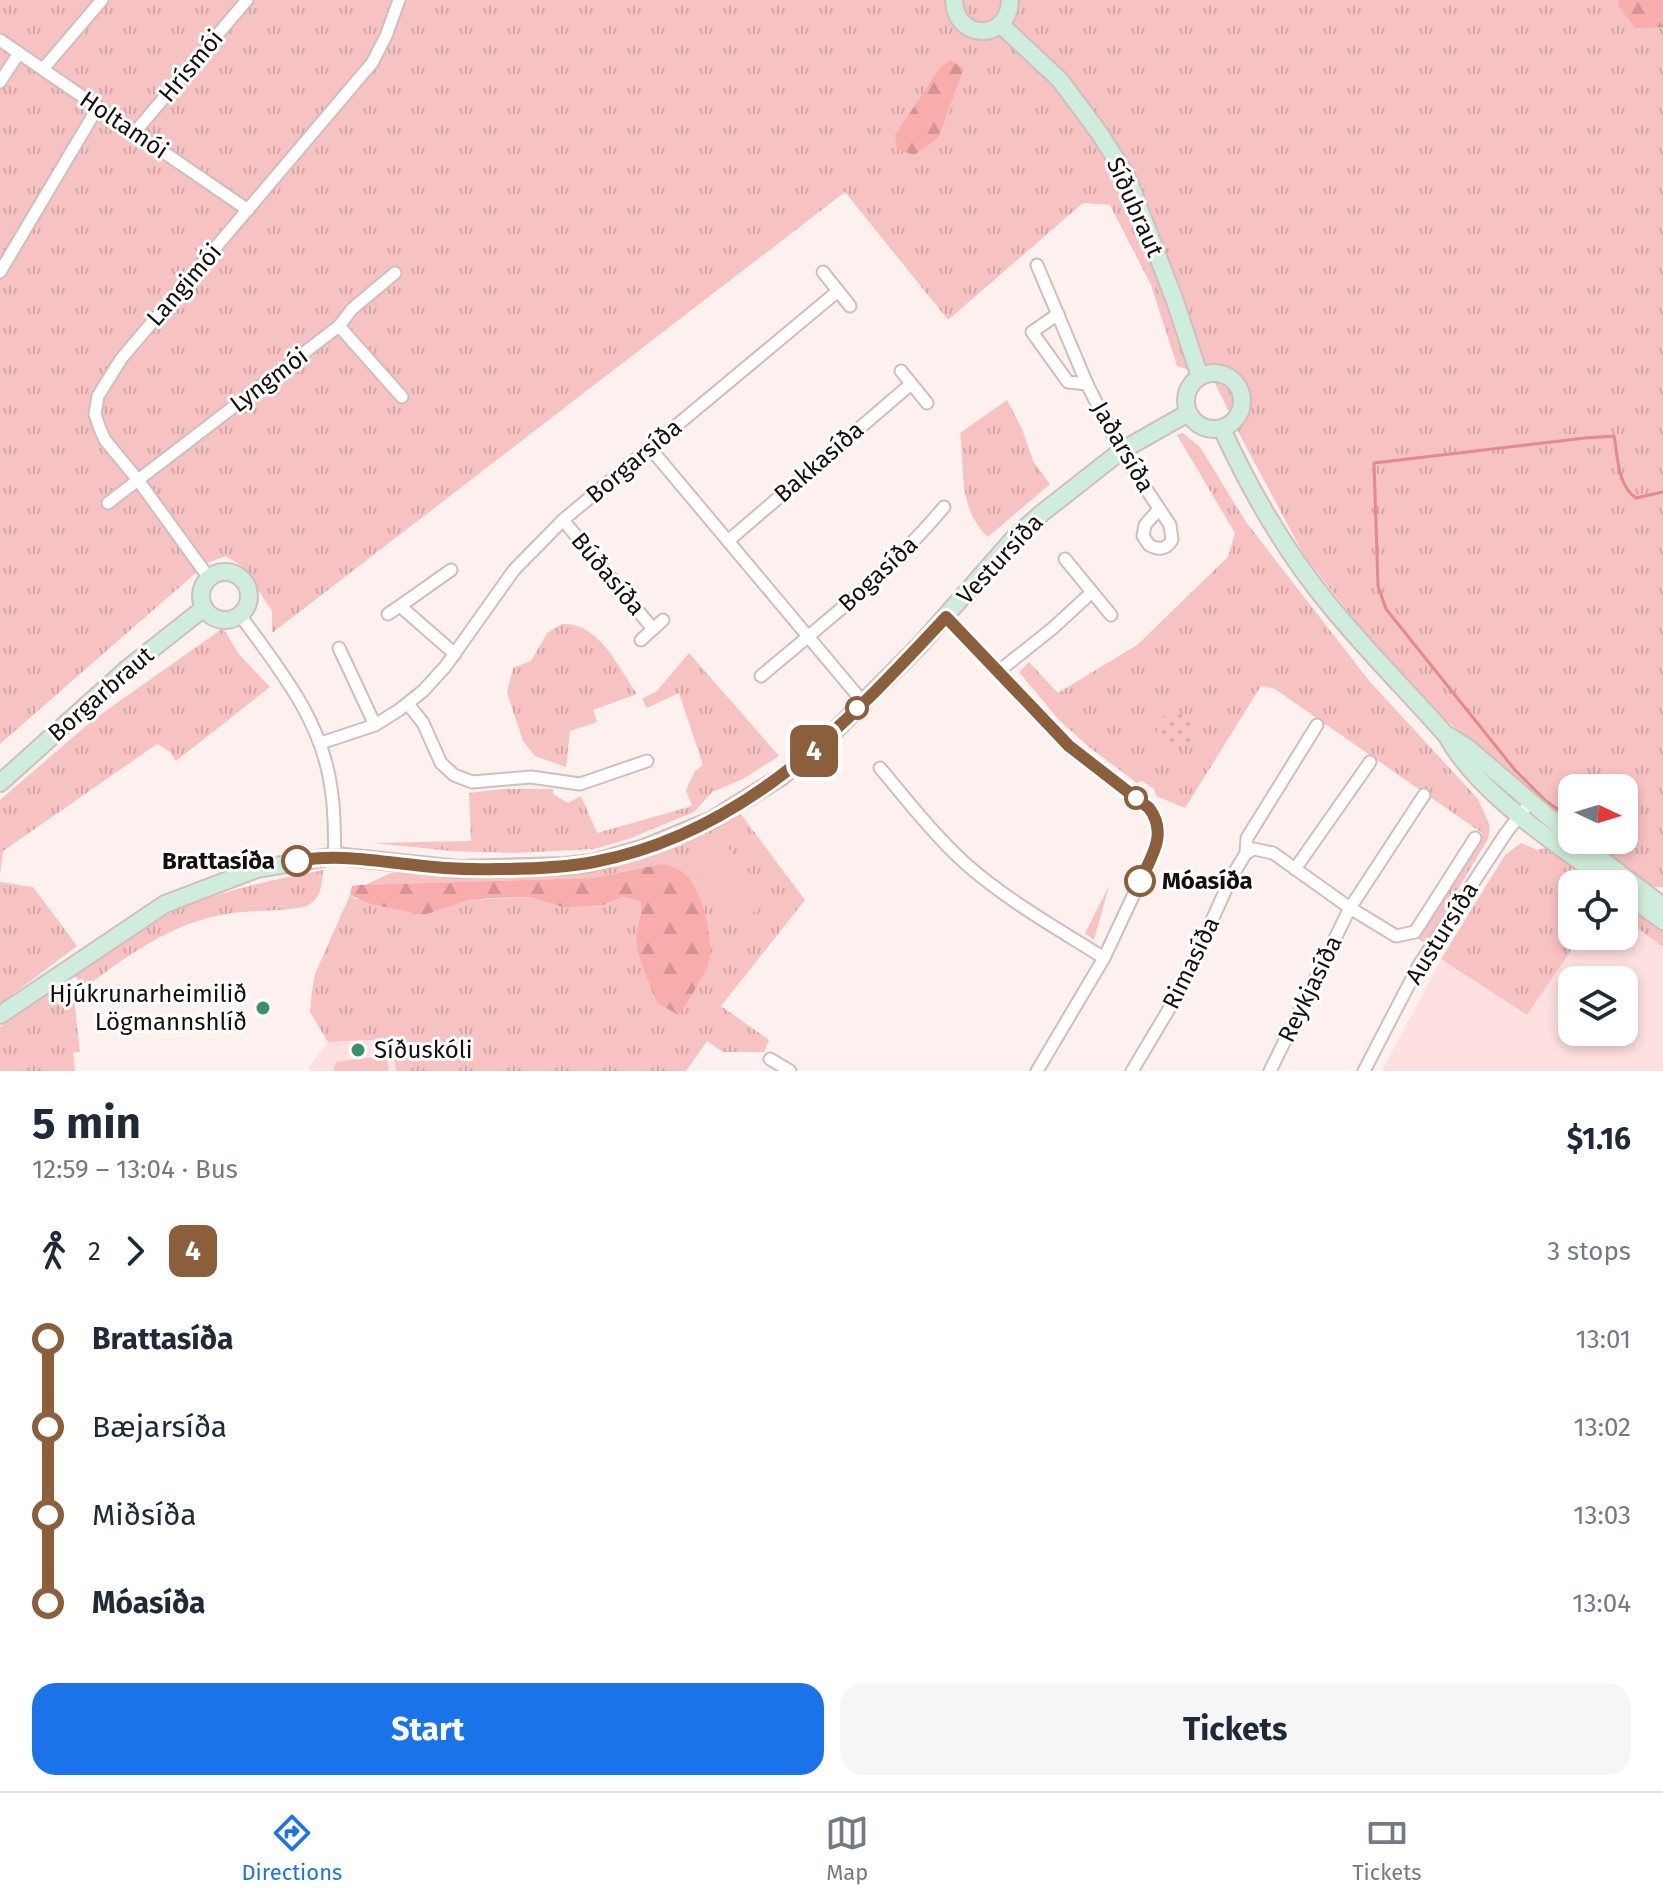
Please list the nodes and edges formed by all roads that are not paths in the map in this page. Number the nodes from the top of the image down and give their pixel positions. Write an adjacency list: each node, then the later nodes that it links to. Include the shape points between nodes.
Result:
1 (102, 0): 9 (street)
2 (247, 0): 12 (street, Hrísmói)
3 (399, 0): 13 (street, Langimói, via 372,63)
4 (954, 0): 6 (street, via 957,17 972,30 990,31)
5 (1010, 0): 6 (street)
6 (1000, 24): 23 (street, Síðubraut, via 1060,80 1127,177)
7 (0, 40): 8 (street, Holtamói)
8 (19, 53): 9 (street, Holtamói); 10 (street)
9 (43, 69): 11 (street, Holtamói)
10 (0, 82)
11 (98, 107): 12 (street, Holtamói); 15 (street)
12 (135, 132): 13 (street, Holtamói)
13 (248, 210): 32 (street, Langimói, via 121,359 98,396 95,414 100,429)
14 (1037, 265): 20 (street, Jaðarsíða)
15 (0, 272)
16 (823, 272): 18 (street)
17 (395, 273): 21 (street, Lyngmói)
18 (838, 291): 19 (street); 30 (street, Borgarsíða)
19 (850, 306)
20 (1058, 314): 25 (street, Jaðarsíða); 25 (street, Jaðarsíða, via 1032,332 1068,382)
21 (339, 326): 26 (street); 32 (street, Lyngmói)
22 (901, 371): 24 (street)
23 (1200, 377): 28 (street, via 1189,387); 29 (street, via 1225,375 1242,394 1241,412)
24 (911, 384): 27 (street); 37 (street, Bakkasíða)
25 (1087, 384): 31 (street, Jaðarsíða)
26 (402, 397)
27 (927, 403)
28 (1188, 413): 29 (street, via 1200,426); 31 (street, Vestursíða)
29 (1222, 429): 66 (street, via 1282,540 1331,607 1447,736 1458,756)
30 (650, 448): 36 (street, Borgarsíða); 37 (street)
31 (1121, 451): 35 (street, Jaðarsíða); 47 (street, Vestursíða, via 1015,537)
32 (138, 480): 33 (street, Lyngmói); 40 (street, Langimói)
33 (108, 503)
34 (944, 507): 50 (street, Bogasíða, via 889,567)
35 (1159, 509)
36 (563, 520): 49 (street, Búðasíða); 53 (street, Borgarsíða, via 514,570)
37 (728, 541): 50 (street)
38 (1065, 559): 41 (street)
39 (451, 570): 42 (street)
40 (209, 578): 43 (street, via 201,592); 45 (street, via 222,572 243,580 249,594)
41 (1092, 592): 46 (street); 54 (street)
42 (400, 606): 44 (street); 53 (street)
43 (204, 608): 45 (street, via 224,620); 64 (street, Borgarbraut)
44 (388, 614)
45 (240, 615): 60 (street, via 304,706)
46 (1111, 615)
47 (946, 617): 54 (street); 56 (street, Vestursíða)
48 (663, 620): 49 (street, Búðasíða)
49 (653, 629): 51 (street, Búðasíða)
50 (808, 636): 55 (street, Bogasíða); 56 (street)
51 (641, 640)
52 (339, 648): 58 (street)
53 (455, 654): 57 (street, Borgarsíða)
54 (999, 671): 77 (street, via 1069,746 1149,808 1157,822 1156,847)
55 (761, 676)
56 (863, 702): 71 (street, Vestursíða, via 758,794 690,831 618,856 566,866 485,869)
57 (408, 704): 58 (street, Borgarsíða); 61 (street, via 441,763 472,782 531,777 580,784)
58 (375, 725): 60 (street, Borgarsíða)
59 (1317, 725): 69 (street, Rimasíða, via 1247,838)
60 (321, 743): 71 (street, via 331,788)
61 (647, 761)
62 (1370, 762): 72 (street)
63 (880, 768): 77 (street, via 968,866)
64 (0, 783)
65 (1424, 795): 75 (street)
66 (1525, 808): 67 (street); 73 (street); 84 (street, Austursíða, via 1419,965)
67 (1558, 828)
68 (1475, 838): 75 (street, via 1415,932 1396,936)
69 (1246, 853): 72 (street, via 1273,853); 82 (street, Rimasíða, via 1181,989)
70 (1594, 854): 76 (street)
71 (335, 856): 78 (street, Vestursíða, via 257,869 165,904)
72 (1295, 869): 75 (street)
73 (1596, 870)
74 (1638, 899): 76 (street)
75 (1350, 908): 83 (street, Reykjasíða)
76 (1661, 909)
77 (1104, 958): 81 (street)
78 (0, 1015)
79 (770, 1059): 80 (street)
80 (790, 1071)
81 (1037, 1071)
82 (1132, 1071)
83 (1270, 1071)
84 (1364, 1071)

